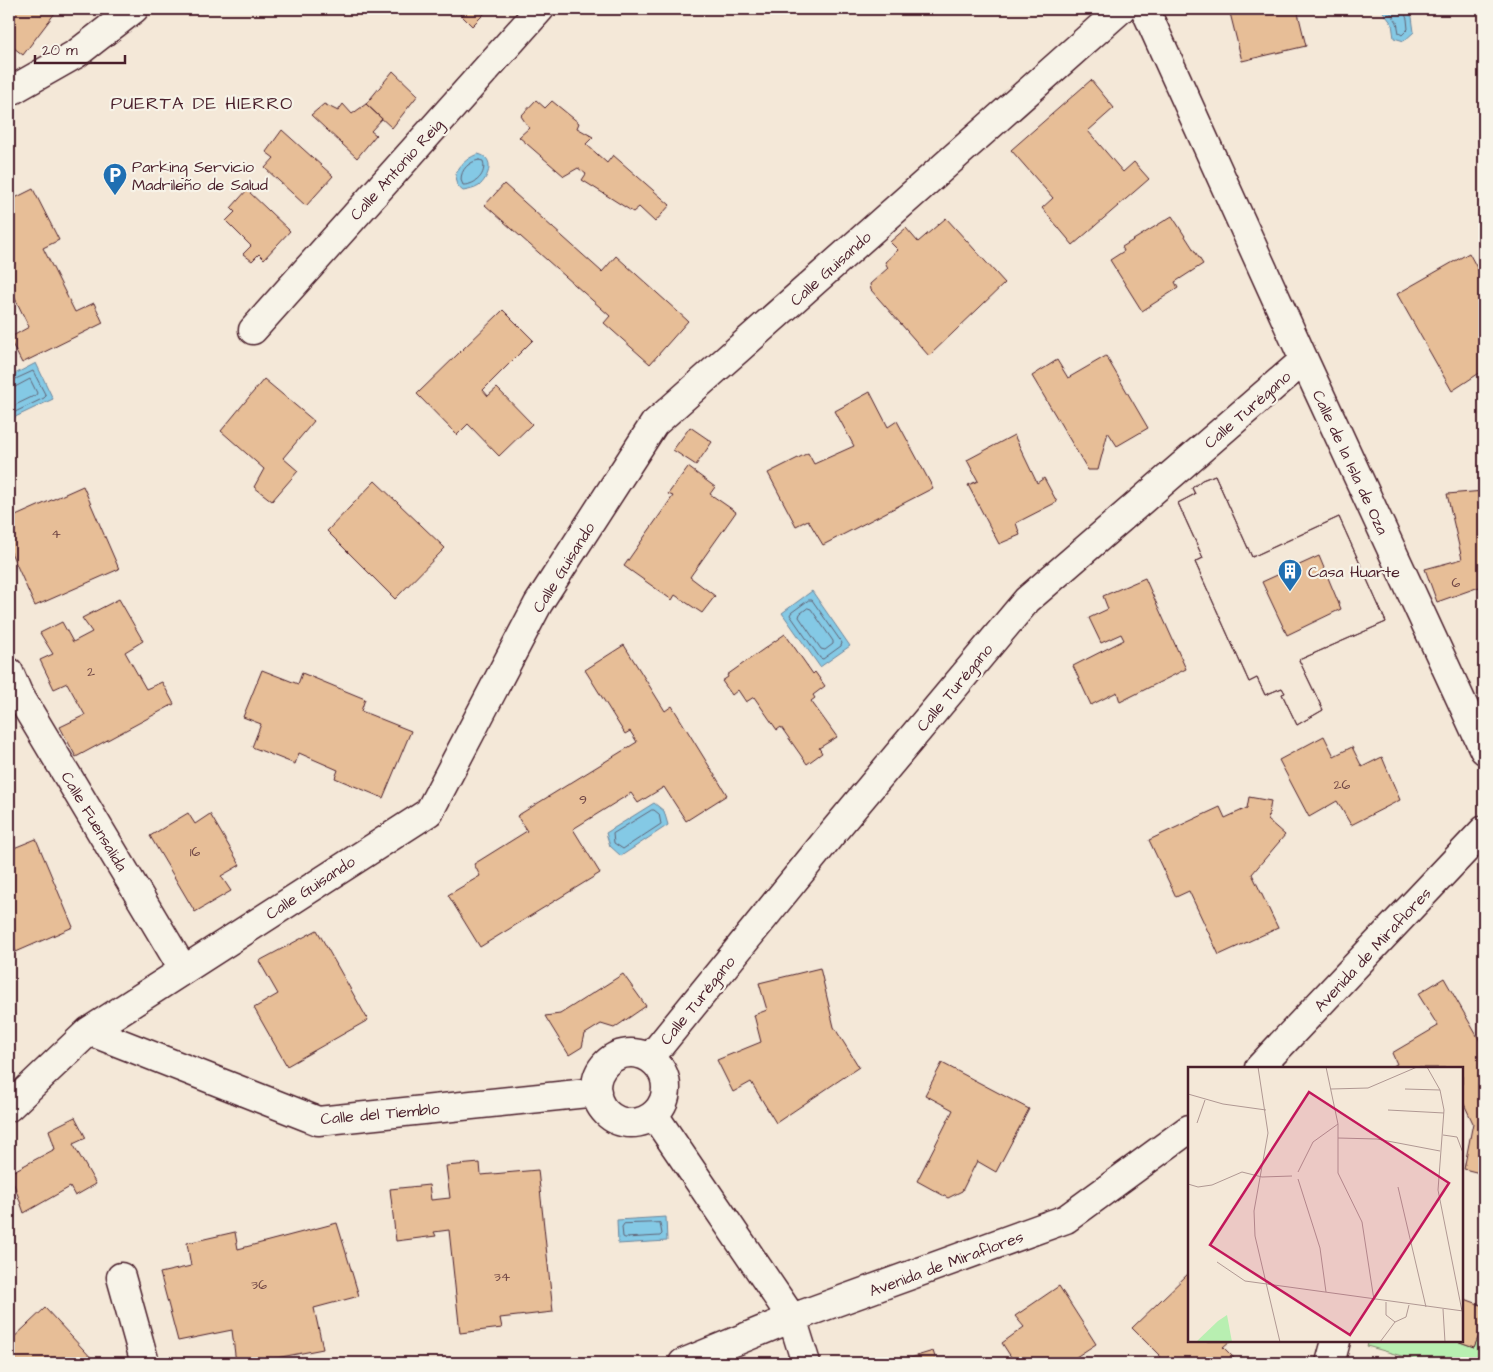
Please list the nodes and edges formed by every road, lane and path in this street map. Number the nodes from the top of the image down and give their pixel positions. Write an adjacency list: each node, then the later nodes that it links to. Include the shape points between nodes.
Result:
1 (134, 9): 5 (street, via 76,54)
2 (540, 9): 6 (street, Calle Antonio Reig)
3 (1121, 9): 11 (street, Calle Guisando, via 654,424 538,604 429,812)
4 (1145, 9): 7 (street, Calle de la Isla de Oza)
5 (9, 92)
6 (253, 330)
7 (1304, 360): 9 (street, Calle de la Isla de Oza); 13 (street, Calle Turégano, via 1027,600)
8 (9, 672): 11 (street, Calle Fuensalida, via 18,693)
9 (1484, 750)
10 (1484, 830): 14 (street, Avenida de Miraflores)
11 (183, 969): 12 (street, Calle Guisando)
12 (89, 1030): 15 (street, Calle del Tiemblo, via 318,1121); 16 (street, Calle Guisando)
13 (650, 1058): 15 (street, Calle Turégano, via 629,1053 608,1062 597,1081); 17 (street, Calle Turégano, via 661,1070 666,1086 663,1102)
14 (1260, 1067)
15 (597, 1092): 17 (street, via 599,1102 614,1118 634,1123)
16 (9, 1107)
17 (654, 1115): 20 (street)
18 (1188, 1129): 20 (street, Avenida de Miraflores, via 1066,1220)
19 (121, 1277): 22 (street)
20 (792, 1318): 23 (street, Avenida de Miraflores); 24 (street)
21 (1336, 1342): 25 (street)
22 (145, 1363)
23 (683, 1363)
24 (806, 1363)
25 (1330, 1363)

